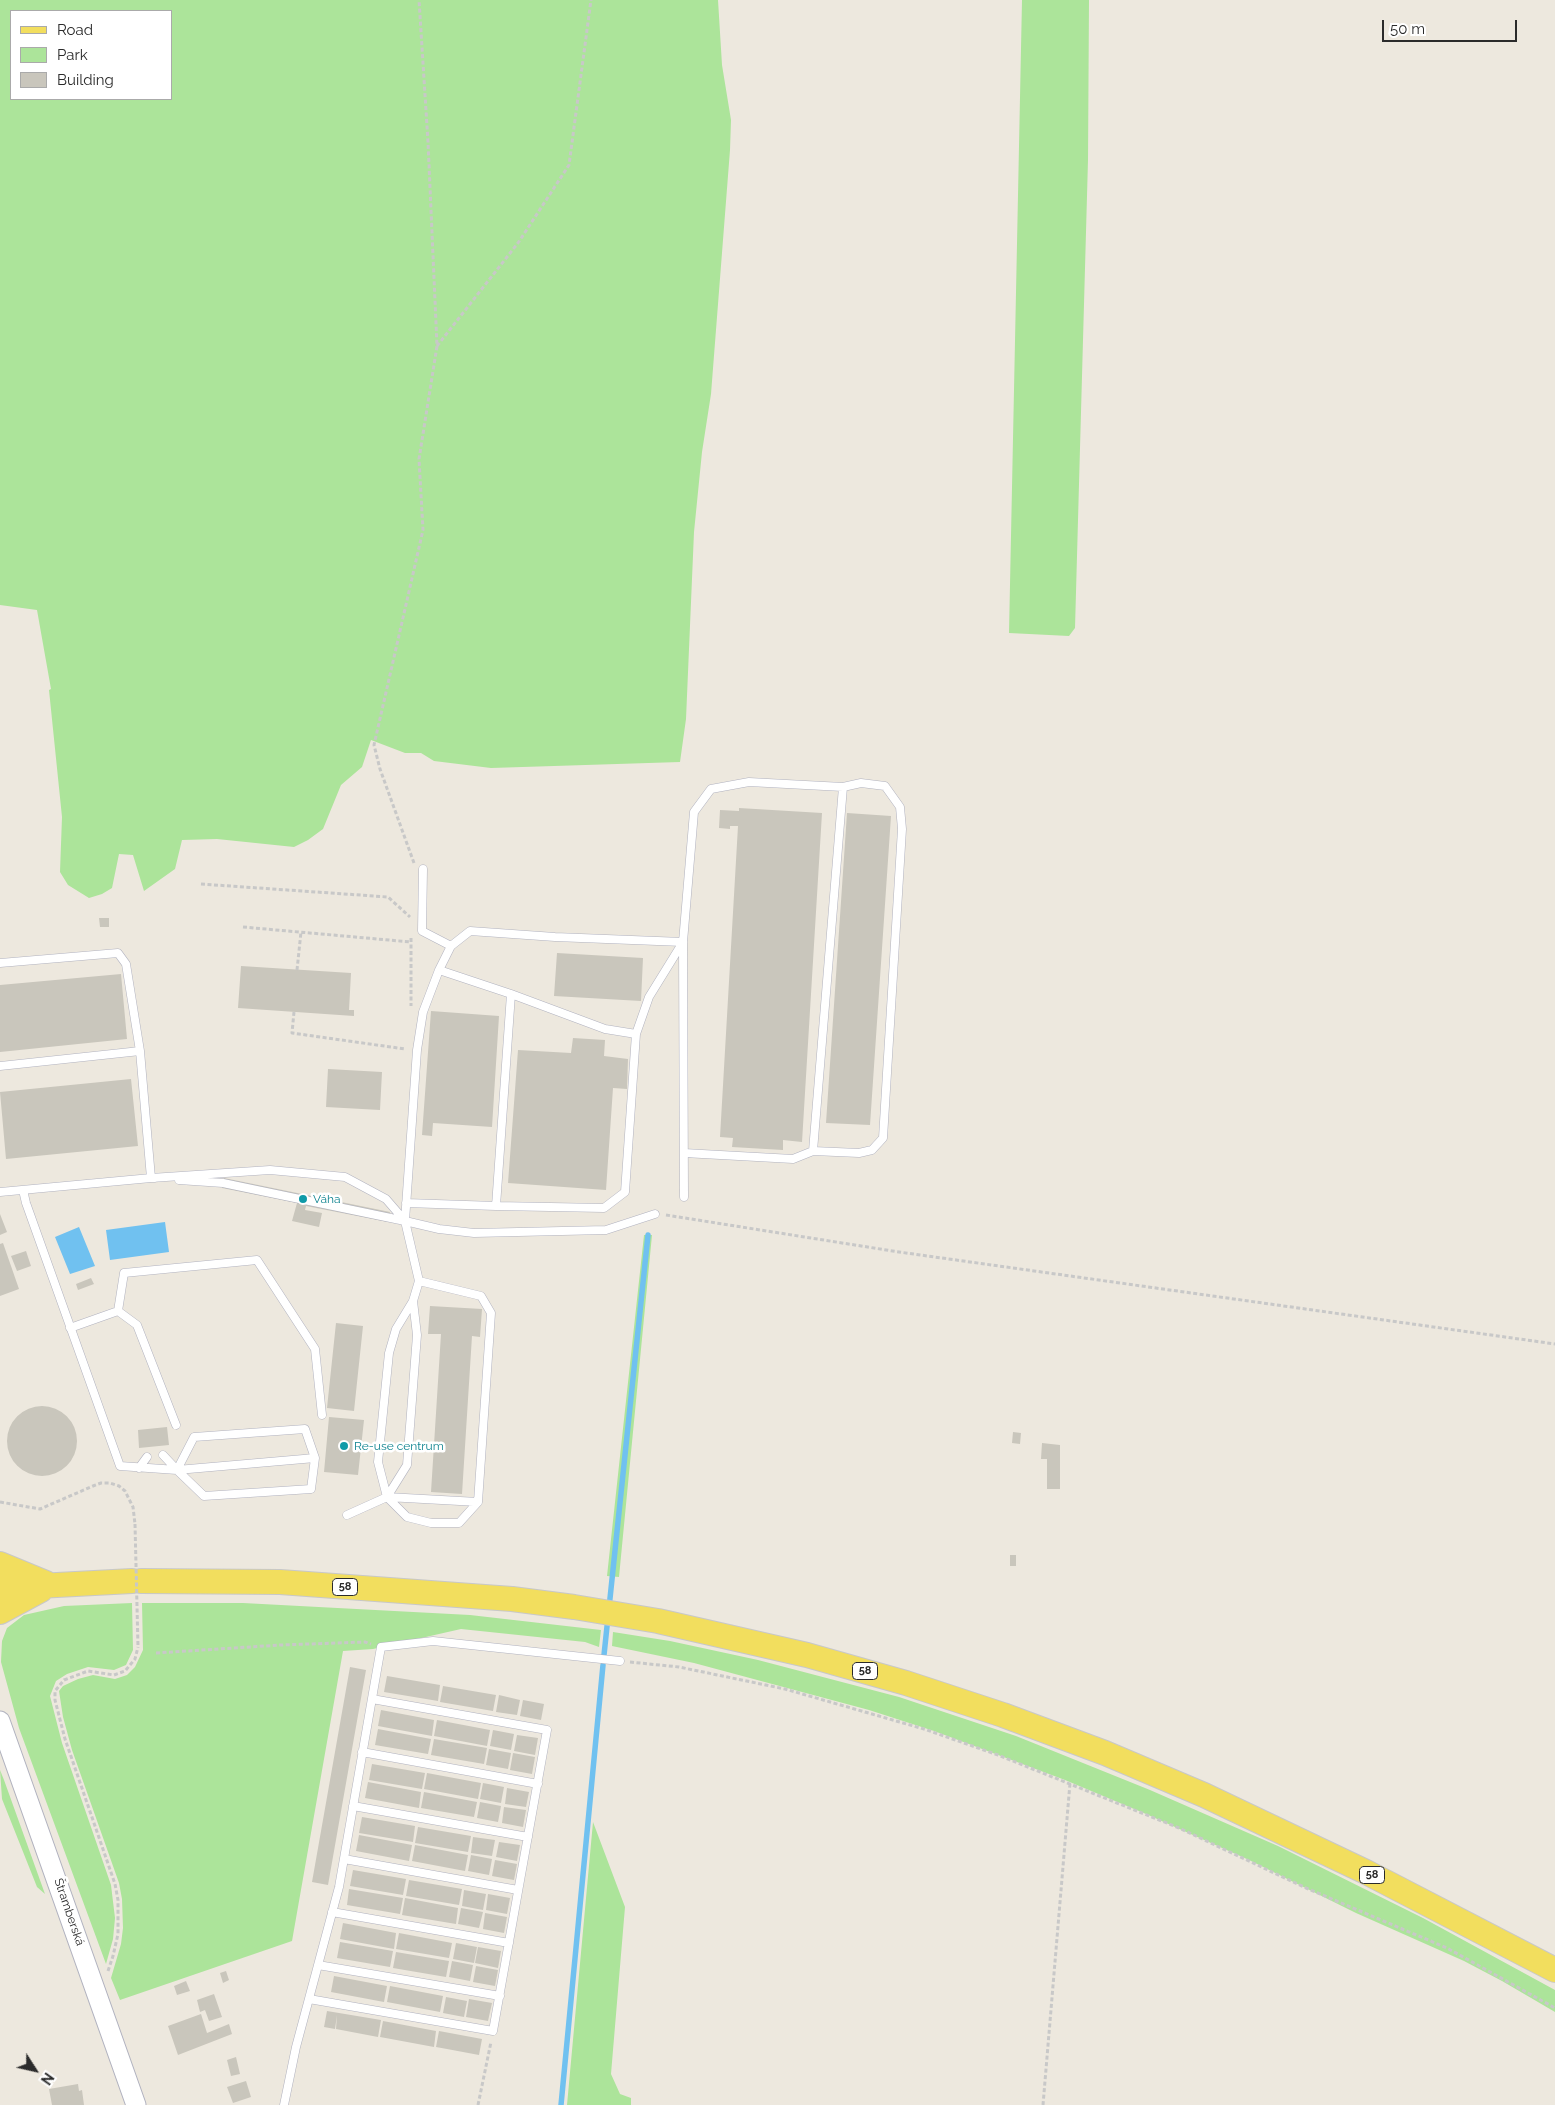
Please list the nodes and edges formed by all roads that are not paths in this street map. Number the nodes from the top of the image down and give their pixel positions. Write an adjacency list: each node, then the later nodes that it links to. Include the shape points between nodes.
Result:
1 (844, 787): 3 (lane, via 750,782 711,789 694,812); 11 (lane); 11 (lane, via 861,783 885,786 900,807 902,829 883,1138 872,1150 859,1153)
2 (423, 869): 4 (lane, via 422,931)
3 (683, 942): 4 (lane, via 470,931); 8 (lane, via 649,997); 12 (lane)
4 (451, 946): 6 (lane)
5 (0, 963): 9 (lane, via 118,953 126,964)
6 (439, 970): 7 (lane); 17 (lane, via 423,1012 417,1050)
7 (510, 994): 8 (lane, via 605,1029); 18 (lane)
8 (636, 1034): 18 (lane, via 625,1192 604,1208)
9 (140, 1051): 10 (lane); 13 (lane)
10 (0, 1066)
11 (813, 1151): 12 (lane, via 793,1159)
12 (684, 1153): 16 (lane)
13 (151, 1178): 14 (lane); 20 (lane, via 223,1183); 20 (lane, via 270,1170 346,1177 386,1199)
14 (23, 1190): 15 (lane); 24 (lane)
15 (0, 1192)
16 (684, 1197)
17 (406, 1203): 18 (lane); 20 (lane)
18 (496, 1206)
19 (655, 1214): 20 (lane, via 606,1230 474,1233)
20 (405, 1221): 21 (lane)
21 (419, 1281): 22 (lane); 33 (lane, via 482,1296 491,1313)
22 (413, 1300): 32 (lane, via 417,1335 407,1465); 32 (lane, via 396,1329 389,1353 378,1462)
23 (118, 1311): 24 (lane); 25 (lane, via 124,1273 257,1260 314,1348); 26 (lane, via 137,1325)
24 (70, 1328): 30 (lane, via 120,1466)
25 (322, 1416)
26 (176, 1425)
27 (163, 1456): 31 (lane)
28 (147, 1457): 30 (lane)
29 (315, 1458): 31 (lane); 31 (lane, via 311,1489 204,1496); 31 (lane, via 305,1429 194,1437)
30 (139, 1468): 31 (lane)
31 (177, 1470)
32 (387, 1497): 33 (lane); 33 (lane, via 407,1517 431,1523 459,1523); 34 (lane)
33 (478, 1502)
34 (347, 1515)
35 (0, 1564): 36 (main road, 58)
36 (52, 1585): 37 (main road, 58); 38 (main road, 58); 51 (main road, 58, via 136,1581 280,1582 512,1599 658,1621 807,1655 1003,1715 1114,1757 1204,1795 1366,1872)
37 (0, 1588)
38 (0, 1612)
39 (620, 1661): 40 (lane, via 433,1641 381,1648)
40 (372, 1699): 42 (lane); 43 (lane, via 548,1730)
41 (0, 1720): 54 (street, Štramberská)
42 (362, 1752): 43 (lane); 44 (lane)
43 (538, 1784): 45 (lane)
44 (353, 1806): 45 (lane); 46 (lane)
45 (528, 1837): 47 (lane)
46 (344, 1859): 47 (lane); 48 (lane)
47 (518, 1890): 49 (lane)
48 (332, 1912): 49 (lane); 50 (lane)
49 (509, 1943): 52 (lane)
50 (318, 1965): 52 (lane); 53 (lane)
51 (1555, 1970)
52 (500, 1996): 53 (lane, via 493,2031)
53 (309, 1999): 55 (lane)
54 (136, 2105)
55 (284, 2105)

